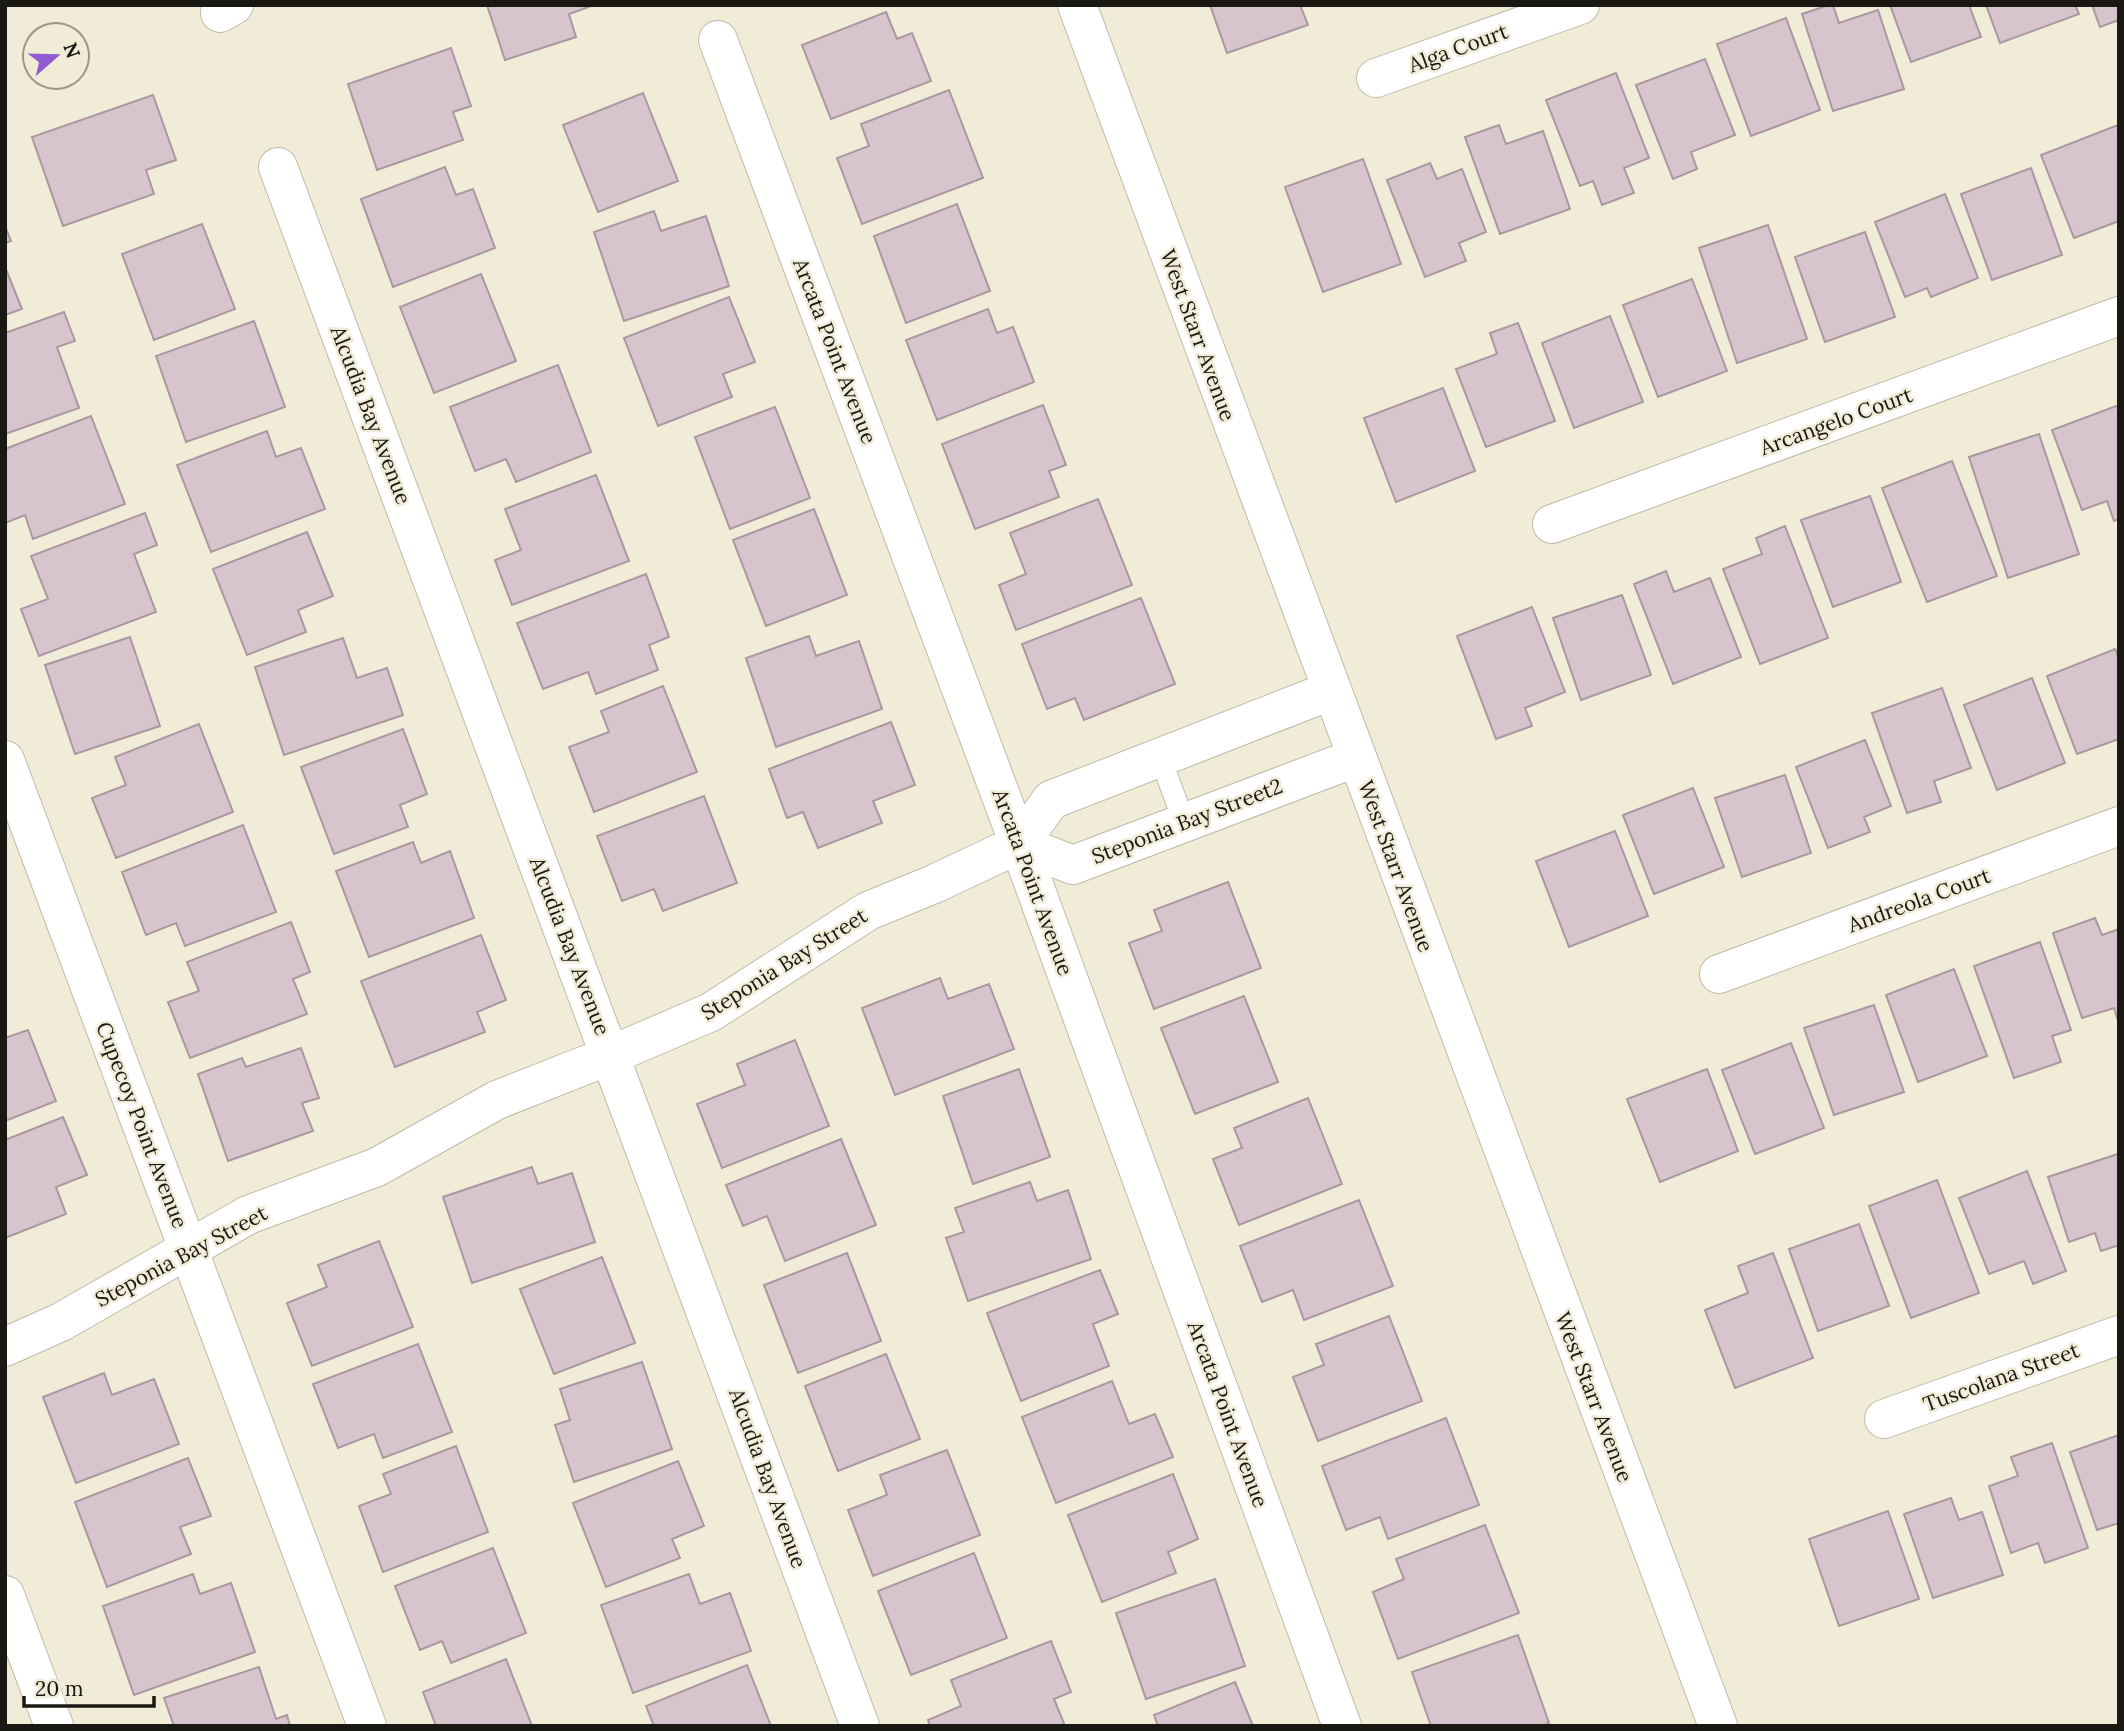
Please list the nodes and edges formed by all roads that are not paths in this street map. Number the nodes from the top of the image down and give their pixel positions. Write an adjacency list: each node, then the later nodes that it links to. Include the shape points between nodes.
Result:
1 (1077, 5): 8 (street, West Starr Avenue)
2 (1580, 5): 4 (street, Alga Court)
3 (718, 40): 14 (street, Arcata Point Avenue)
4 (1376, 78)
5 (278, 167): 16 (street, Alcudia Bay Avenue)
6 (2119, 316): 7 (street, Arcangelo Court)
7 (1552, 524)
8 (1330, 691): 9 (street, Steponia Bay Street); 10 (street, West Starr Avenue)
9 (1160, 757): 12 (lane); 14 (street, Steponia Bay Street, via 1051,800)
10 (1355, 758): 12 (street, Steponia Bay Street2); 26 (street, West Starr Avenue)
11 (5, 760): 17 (street, Cupecoy Point Avenue)
12 (1184, 822): 14 (street, Steponia Bay Street2, via 1073,865)
13 (2119, 826): 15 (street, Andreola Court)
14 (1019, 844): 16 (street, Steponia Bay Street, via 868,911 711,1012); 25 (street, Arcata Point Avenue)
15 (1718, 974)
16 (611, 1055): 17 (street, Steponia Bay Street, via 497,1100 377,1167 248,1215); 24 (street, Alcudia Bay Avenue)
17 (188, 1248): 19 (street, Steponia Bay Street, via 61,1322); 23 (street, Cupecoy Point Avenue)
18 (2119, 1335): 20 (street, Tuscolana Street)
19 (5, 1347)
20 (1884, 1419)
21 (5, 1595): 22 (street)
22 (54, 1726)
23 (367, 1726)
24 (860, 1726)
25 (1342, 1726)
26 (1718, 1726)

